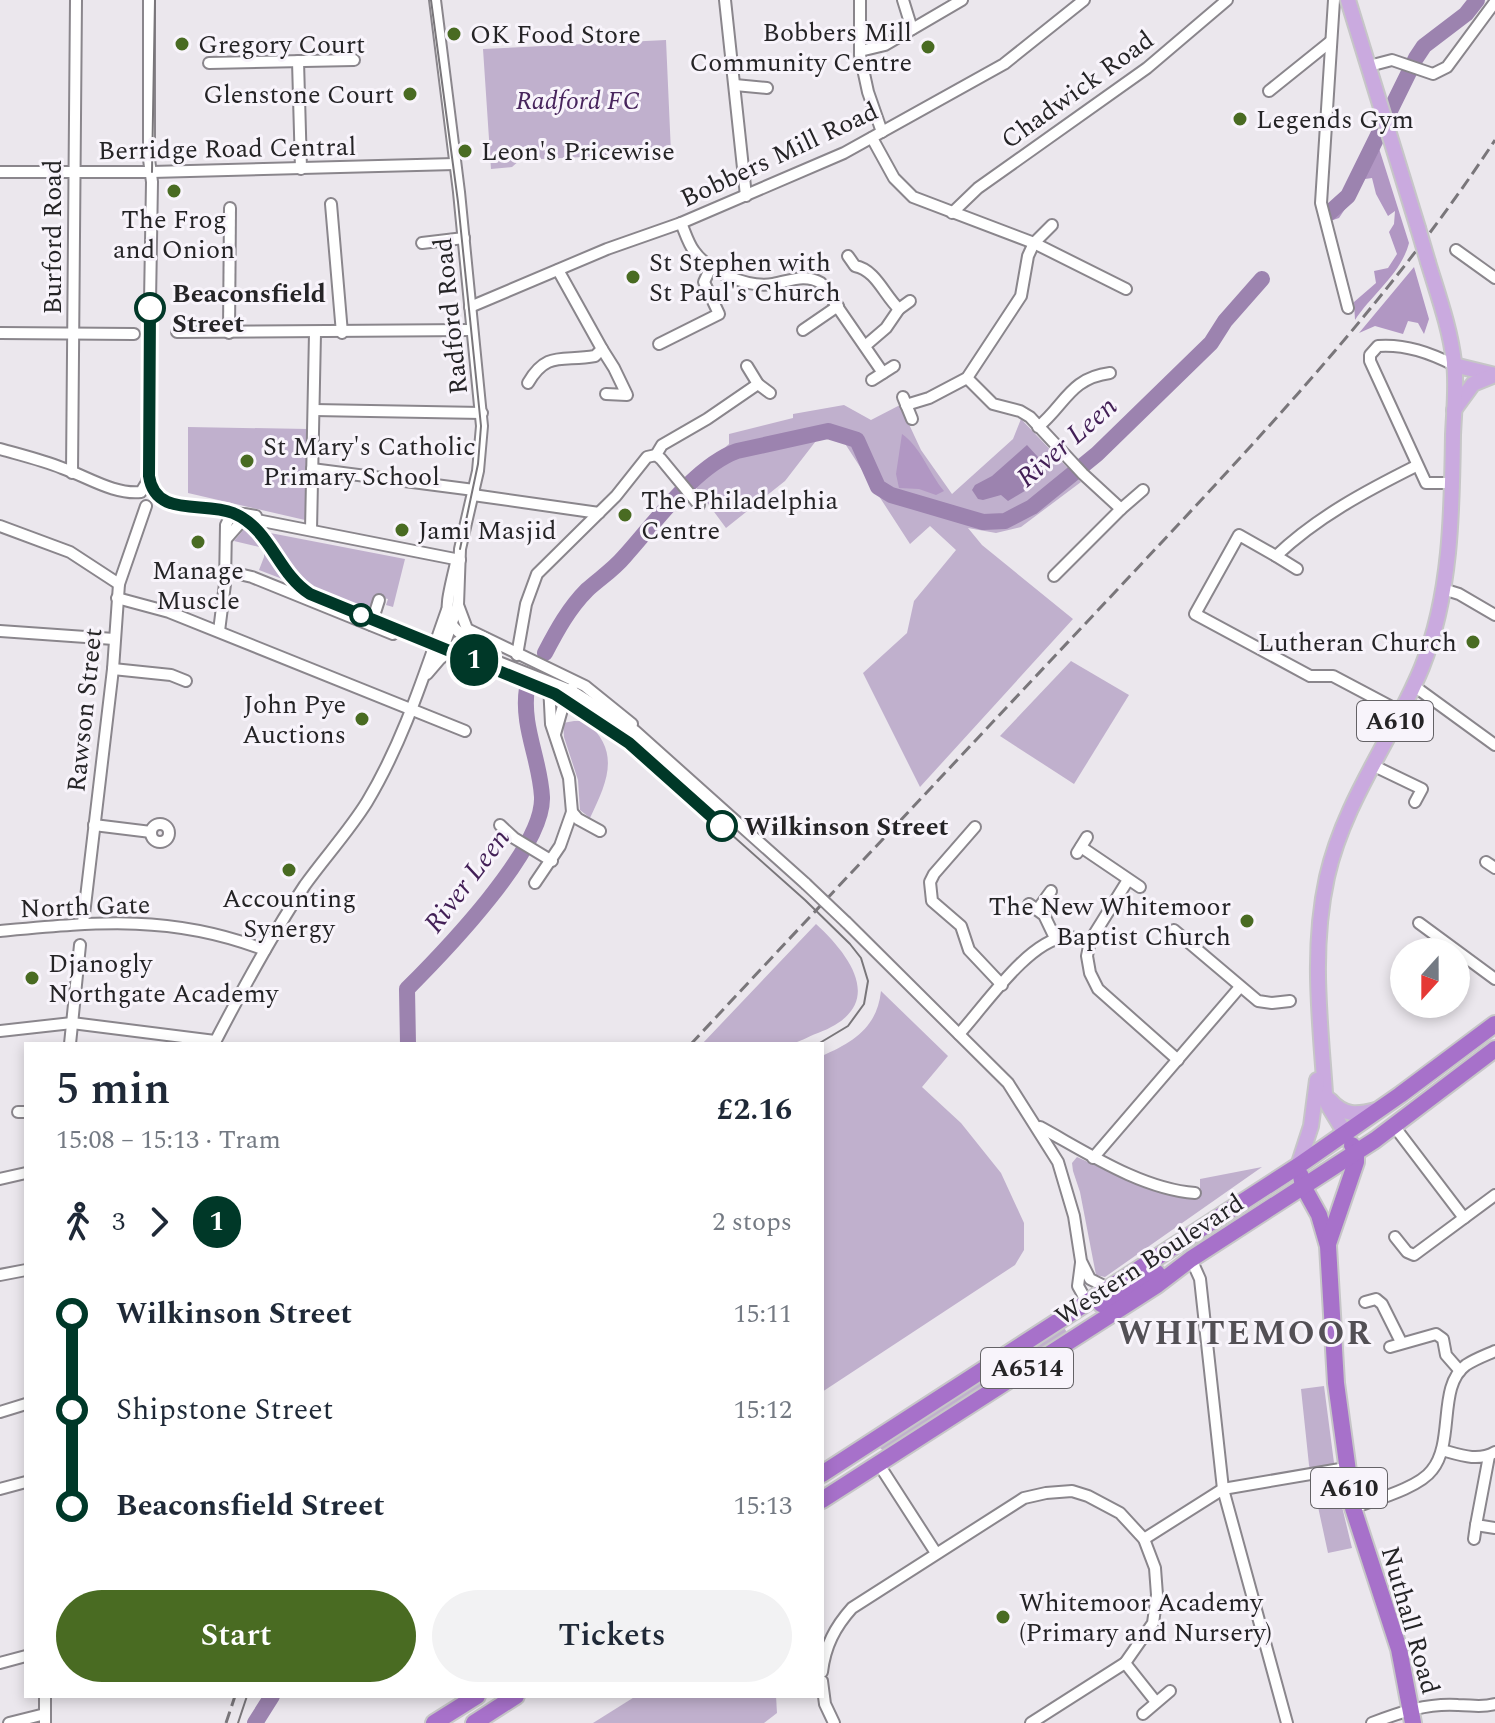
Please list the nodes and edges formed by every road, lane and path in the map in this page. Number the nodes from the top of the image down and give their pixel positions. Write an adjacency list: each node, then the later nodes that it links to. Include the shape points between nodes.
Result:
1 (76, 0): 27 (street, Burford Road)
2 (149, 0): 28 (street)
3 (435, 0): 24 (street, Radford Road)
4 (725, 0): 20 (street)
5 (860, 0): 15 (street)
6 (903, 0): 13 (street)
7 (962, 0): 13 (street)
8 (1084, 0): 23 (street, Bobbers Mill Road, via 1017,56)
9 (1227, 0): 32 (street, Chadwick Road, via 1147,68 978,188)
10 (1334, 0): 14 (street)
11 (1348, 0): 19 (main road, A610)
12 (1495, 2): 19 (street, via 1447,67 1433,74 1392,60)
13 (912, 29): 15 (street, via 885,45)
14 (1330, 42): 22 (street); 47 (street, via 1321,203)
15 (860, 51): 23 (street)
16 (354, 60): 17 (street)
17 (298, 61): 18 (street); 25 (street)
18 (209, 63)
19 (1369, 66): 61 (main road, A610, bridge)
20 (735, 85): 21 (street); 29 (street)
21 (767, 88)
22 (1269, 91)
23 (877, 135): 29 (street, Bobbers Mill Road); 32 (street, via 894,178 907,194)
24 (455, 164): 25 (street, Berridge Road Central); 35 (street, Radford Road)
25 (301, 169): 28 (street, Berridge Road Central)
26 (0, 172): 27 (street, Berridge Road Central)
27 (74, 172): 28 (street, Berridge Road Central); 52 (street, Burford Road)
28 (152, 172): 82 (street, via 149,468 143,491)
29 (746, 196): 33 (street, Bobbers Mill Road)
30 (331, 204): 55 (street)
31 (230, 208): 53 (street)
32 (952, 213): 37 (street)
33 (681, 223): 40 (street, via 694,251); 41 (street, Bobbers Mill Road)
34 (1052, 225): 37 (street)
35 (464, 238): 36 (street); 46 (street, Radford Road)
36 (422, 243)
37 (1034, 243): 43 (street); 67 (street, via 1021,296)
38 (1456, 250): 42 (street)
39 (848, 256): 48 (street, via 871,273)
40 (711, 267): 45 (street, via 759,284 811,278); 58 (street, via 704,282 719,314)
41 (558, 270): 46 (street, Bobbers Mill Road); 60 (street)
42 (1495, 278)
43 (1126, 289)
44 (910, 301): 48 (street)
45 (838, 306): 56 (street, via 808,326); 59 (street)
46 (470, 307): 49 (street, Radford Road)
47 (1348, 308)
48 (899, 309): 59 (street)
49 (472, 330): 55 (street); 75 (street, Radford Road)
50 (177, 332): 53 (street)
51 (0, 333): 52 (street)
52 (74, 333): 57 (street); 82 (street, Burford Road)
53 (229, 333): 54 (street)
54 (315, 333): 55 (street); 73 (street)
55 (342, 333)
56 (819, 333)
57 (134, 334)
58 (659, 344)
59 (865, 346): 64 (street)
60 (602, 349): 69 (street, via 595,356 547,360); 72 (street, via 627,395)
61 (1454, 365): 66 (main road); 74 (main road, A610); 80 (street, via 1405,347 1378,346 1370,355)
62 (747, 366): 70 (street)
63 (894, 366): 64 (street)
64 (883, 373): 68 (street)
65 (1110, 373): 77 (street, via 1097,370 1079,383)
66 (1495, 375): 74 (main road, via 1473,384)
67 (967, 378): 76 (street, via 939,394 904,401); 77 (street, via 993,404 1020,411)
68 (872, 380)
69 (528, 383)
70 (758, 384): 71 (street); 79 (street, via 662,445)
71 (770, 393)
72 (606, 394)
73 (314, 410): 75 (street); 81 (street)
74 (1454, 410): 83 (main road, A610)
75 (482, 413): 85 (street, Radford Road)
76 (912, 419)
77 (1038, 427): 88 (street)
78 (0, 449): 82 (street)
79 (656, 455): 86 (street); 89 (street, via 647,457)
80 (1416, 466): 83 (street, via 1426,483); 95 (street, via 1314,523)
81 (312, 469): 85 (street); 92 (street)
82 (72, 473)
83 (1452, 483): 100 (main road, A610)
84 (1143, 490): 88 (street)
85 (474, 493): 89 (street); 94 (street, Radford Road)
86 (699, 505)
87 (146, 506): 99 (street, Rawson Street)
88 (1121, 509): 96 (street, via 1056,574)
89 (599, 513): 114 (street, via 537,574)
90 (273, 523): 92 (street); 93 (street, via 246,521); 93 (street, via 234,514 226,525)
91 (0, 526): 99 (street, via 70,552)
92 (311, 530): 94 (street)
93 (227, 538): 98 (street)
94 (459, 556): 103 (street, Radford Road); 104 (street, Radford Road)
95 (1276, 556): 97 (street); 124 (street, via 1239,535 1195,614 1310,676 1333,676)
96 (1052, 560)
97 (1297, 569)
98 (226, 571): 106 (street); 110 (street)
99 (119, 584): 101 (street, Rawson Street)
100 (1443, 589): 105 (street); 121 (main road, A610)
101 (117, 598): 110 (street); 113 (street, Rawson Street)
102 (379, 600): 106 (street)
103 (458, 605): 107 (street, Radford Road); 108 (street)
104 (447, 610): 107 (street); 112 (street, Radford Road)
105 (1495, 615)
106 (371, 625): 111 (street)
107 (451, 625): 108 (street); 112 (street); 115 (street, Radford Road); 122 (street, via 465,638 544,672)
108 (465, 627): 114 (street)
109 (0, 631): 113 (street)
110 (219, 631): 123 (street)
111 (393, 634)
112 (439, 634): 118 (street, Radford Road)
113 (114, 639): 116 (street, Rawson Street)
114 (517, 655): 117 (street)
115 (439, 660): 118 (street, Radford Road); 120 (street, via 450,651 468,650)
116 (113, 669): 119 (street); 134 (street, Rawson Street)
117 (554, 671): 122 (street, via 572,684); 127 (street, via 585,686)
118 (427, 674): 123 (street, Radford Road)
119 (186, 681)
120 (549, 684): 122 (street); 126 (street)
121 (1414, 686): 124 (main road, A610); 128 (street)
122 (569, 690): 126 (street); 127 (street)
123 (411, 708): 125 (street); 152 (street, Radford Road, via 366,803)
124 (1401, 712): 129 (main road, A610)
125 (465, 731)
126 (555, 734): 133 (street, via 569,778)
127 (646, 739): 161 (street, bridge, via 806,884)
128 (1495, 745)
129 (1372, 765): 131 (street); 157 (main road, A610, via 1328,874 1316,954)
130 (1430, 778): 131 (street)
131 (1422, 789): 132 (street)
132 (1415, 802)
133 (572, 812): 137 (street); 140 (street)
134 (94, 825): 138 (street); 145 (street, Rawson Street)
135 (500, 825): 140 (street)
136 (975, 827): 154 (street, via 934,874 932,901 961,926 969,950)
137 (600, 831)
138 (151, 832)
139 (1082, 846): 141 (street)
140 (552, 861): 142 (street)
141 (1128, 880): 143 (street); 150 (street)
142 (535, 883)
143 (1140, 887)
144 (1051, 891): 149 (street, via 1034,906)
145 (83, 923): 148 (street, North Gate); 152 (street, North Gate, via 189,928)
146 (1419, 923): 153 (street)
147 (1174, 930): 155 (street, via 1191,952)
148 (0, 931)
149 (1056, 940): 150 (street); 154 (street, via 1026,958)
150 (1090, 941): 167 (street, via 1087,956 1098,989)
151 (80, 945): 158 (street)
152 (265, 950): 164 (street, Radford Road)
153 (1495, 979)
154 (1002, 985): 161 (street)
155 (1240, 987): 156 (street, via 1258,1001); 167 (street)
156 (1290, 1001)
157 (1319, 1004): 168 (main road, A610); 175 (main road, A610, via 1317,1091)
158 (72, 1023): 160 (street); 162 (street); 163 (street)
159 (1495, 1024): 165 (highway, Western Boulevard / A6514)
160 (0, 1031)
161 (959, 1034): 170 (street, via 1008,1083)
162 (70, 1042)
163 (207, 1042)
164 (215, 1042)
165 (1471, 1042): 166 (street); 169 (highway, Western Boulevard / A6514)
166 (1492, 1051): 171 (highway, Western Boulevard / A6514)
167 (1178, 1060): 174 (street)
168 (1325, 1093): 169 (main road, via 1348,1113); 172 (main road, A610)
169 (1382, 1108): 172 (highway, Western Boulevard / A6514)
170 (1037, 1125): 174 (street); 186 (street, via 1058,1162)
171 (1394, 1126): 173 (highway, Western Boulevard / A6514); 182 (street)
172 (1345, 1133): 173 (highway, A610); 175 (highway, Western Boulevard / A6514)
173 (1356, 1151): 178 (highway, Western Boulevard / A6514); 184 (highway, Nuthall Road / A610)
174 (1093, 1158): 179 (street)
175 (1298, 1166): 178 (highway, Nuthall Road / A610); 189 (highway, Western Boulevard / A6514)
176 (24, 1173): 177 (street)
177 (0, 1179)
178 (1303, 1186): 181 (highway, Western Boulevard / A6514); 184 (highway, Nuthall Road / A610)
179 (1195, 1193)
180 (1495, 1195): 182 (street)
181 (1275, 1205): 184 (highway, via 1305,1208); 185 (highway, Western Boulevard / A6514)
182 (1464, 1218): 183 (street, via 1414,1255)
183 (1395, 1237)
184 (1326, 1240): 202 (highway, Nuthall Road / A610)
185 (1191, 1259): 190 (highway, via 1151,1275 1111,1300); 201 (highway, Western Boulevard / A6514); 206 (street, via 1200,1279)
186 (1081, 1261): 189 (street, via 1090,1279); 190 (street, via 1078,1286)
187 (24, 1270): 188 (street)
188 (0, 1275)
189 (1108, 1288): 190 (highway, Western Boulevard / A6514)
190 (1087, 1302): 198 (highway, Western Boulevard / A6514)
191 (1365, 1302): 192 (street, via 1376,1299 1382,1304)
192 (1401, 1342): 193 (street); 195 (street, via 1440,1337)
193 (1390, 1347)
194 (1495, 1351): 195 (street)
195 (1460, 1371): 199 (street, via 1451,1387)
196 (24, 1405): 197 (street)
197 (0, 1412)
198 (868, 1444): 201 (highway); 203 (highway, Western Boulevard / A6514)
199 (1442, 1450): 200 (street, via 1466,1457); 208 (street, via 1426,1477)
200 (1492, 1454): 209 (street)
201 (878, 1463): 207 (highway, Western Boulevard / A6514); 213 (street)
202 (1346, 1468): 206 (street); 208 (highway, Nuthall Road / A610)
203 (824, 1473)
204 (24, 1483): 205 (street)
205 (0, 1489)
206 (1223, 1489): 211 (street); 233 (street)
207 (824, 1499)
208 (1353, 1508): 225 (highway, Nuthall Road / A610, via 1399,1649)
209 (1476, 1525): 210 (street); 212 (street)
210 (1495, 1528)
211 (1144, 1539): 213 (street, via 1120,1513 1072,1491 1024,1498); 216 (street, via 1155,1568 1153,1623)
212 (1474, 1539)
213 (936, 1553): 217 (street, via 852,1608 838,1623)
214 (24, 1657): 215 (street)
215 (0, 1663)
216 (1125, 1663): 222 (street); 227 (street)
217 (824, 1664)
218 (1170, 1691): 222 (street)
219 (824, 1696): 231 (street)
220 (474, 1698): 229 (highway)
221 (513, 1698): 230 (highway)
222 (1156, 1702): 224 (street)
223 (1495, 1704): 225 (street)
224 (1143, 1714)
225 (1412, 1715): 234 (street)
226 (45, 1718): 228 (street)
227 (1043, 1720): 232 (street)
228 (9, 1723)
229 (434, 1723)
230 (474, 1723)
231 (834, 1723)
232 (1031, 1723)
233 (1287, 1723)
234 (1372, 1723)

